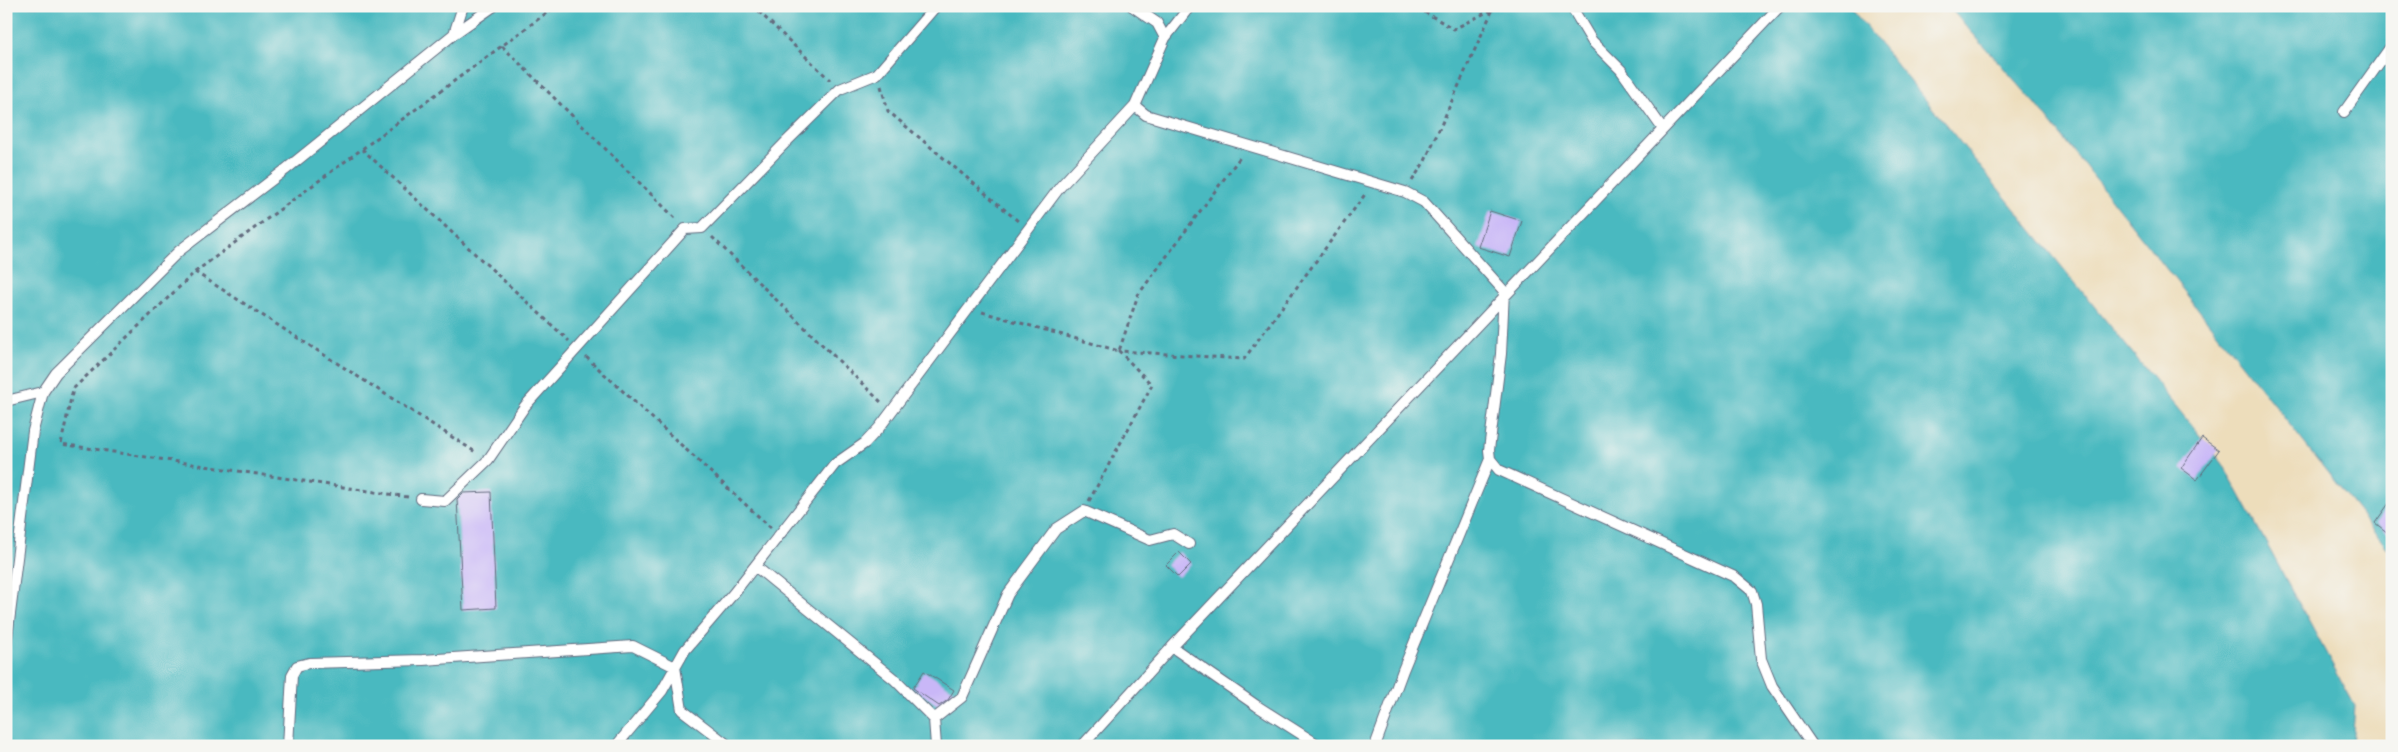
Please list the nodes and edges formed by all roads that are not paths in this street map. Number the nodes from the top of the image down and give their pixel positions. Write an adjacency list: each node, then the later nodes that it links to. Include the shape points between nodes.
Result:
1 (463, 6): 8 (lane)
2 (494, 6): 8 (lane)
3 (936, 6): 18 (lane, via 877,74 840,89 702,228 686,229 525,406 488,460 445,501)
4 (1132, 6): 9 (lane, via 1157,23)
5 (1190, 6): 9 (lane)
6 (1571, 6): 13 (lane, via 1592,41 1621,70)
7 (1780, 6): 13 (lane)
8 (454, 34): 15 (lane, via 179,251 56,373)
9 (1165, 38): 11 (lane)
10 (2392, 45): 12 (lane)
11 (1134, 106): 14 (lane, via 1146,114 1405,192 1424,202 1504,291); 20 (lane, via 1060,187 891,412 865,442 835,464)
12 (2344, 112)
13 (1663, 129): 14 (lane)
14 (1503, 298): 17 (lane, via 1501,354); 22 (lane)
15 (43, 392): 16 (lane); 21 (lane, via 33,431)
16 (6, 401)
17 (1490, 459): 33 (lane); 34 (lane, via 1499,470 1735,576 1752,591 1761,660 1772,686)
18 (421, 499)
19 (1189, 544): 24 (lane, via 1173,534 1150,540 1084,511 1056,529 1008,594 962,697)
20 (755, 566): 23 (lane, via 685,650); 24 (lane, via 894,679)
21 (6, 646)
22 (1172, 647): 31 (lane); 32 (lane)
23 (676, 667): 27 (lane, via 633,646 423,660 310,663 297,666 292,675); 28 (lane, via 662,690); 29 (lane, via 682,710)
24 (934, 719): 30 (lane)
25 (6, 742): 26 (lane)
26 (7, 746)
27 (288, 746)
28 (616, 746)
29 (730, 746)
30 (936, 746)
31 (1082, 746)
32 (1320, 746)
33 (1375, 746)
34 (1813, 746)

